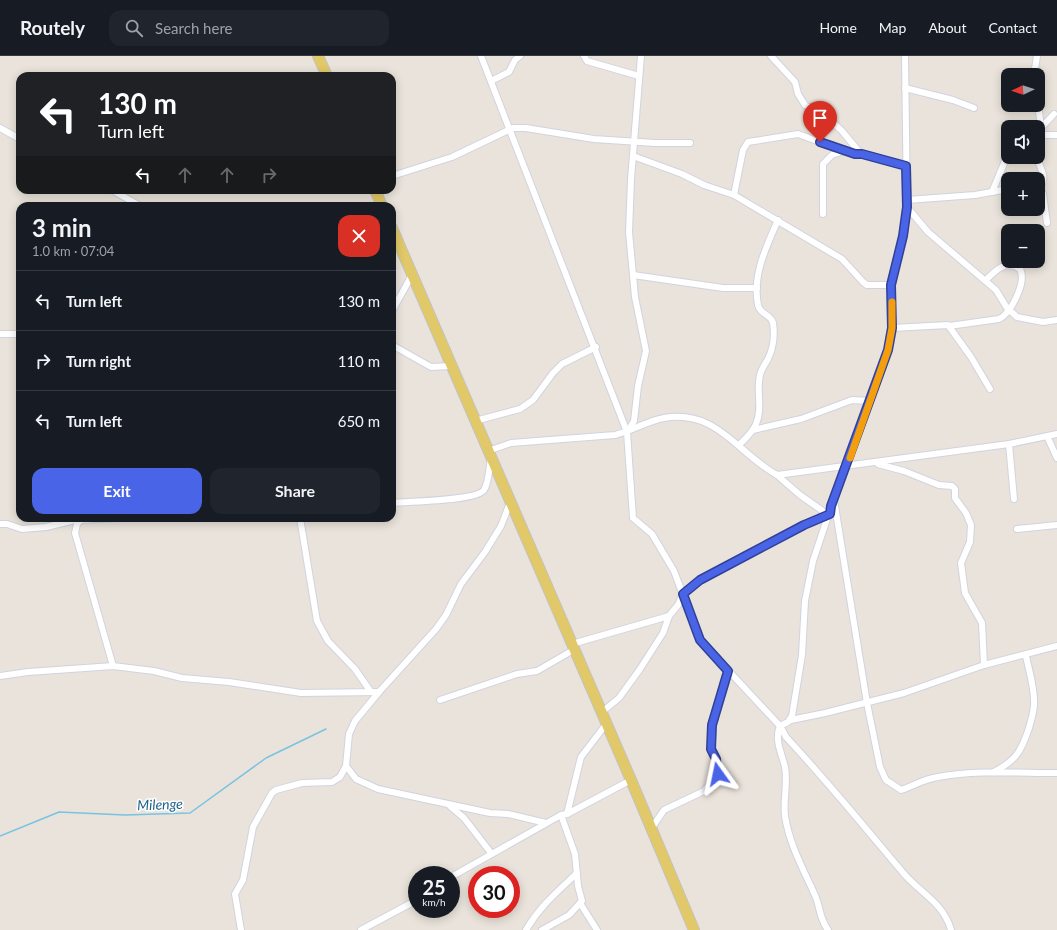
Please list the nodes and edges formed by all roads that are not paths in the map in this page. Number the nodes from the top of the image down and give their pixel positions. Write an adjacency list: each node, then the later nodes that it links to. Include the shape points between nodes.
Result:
1 (318, 56): 10 (main road)
2 (481, 56): 12 (street)
3 (520, 56): 12 (street, via 509,72)
4 (584, 56): 11 (street, via 587,61)
5 (641, 56): 11 (street)
6 (771, 56): 25 (street, via 795,82 798,94 805,104 830,120)
7 (905, 56): 13 (street)
8 (1037, 56): 9 (street)
9 (1035, 68)
10 (325, 72)
11 (639, 76): 22 (street)
12 (491, 81): 18 (street)
13 (905, 88): 14 (street); 28 (street)
14 (974, 108)
15 (1054, 114): 16 (street)
16 (1045, 124)
17 (0, 128): 21 (street)
18 (510, 130): 22 (street, via 526,128 594,139); 29 (street, via 452,157); 54 (street)
19 (1045, 135): 20 (street)
20 (1057, 135)
21 (16, 137)
22 (633, 141): 23 (street); 26 (street)
23 (690, 142)
24 (844, 151): 25 (street); 33 (street, via 798,134 748,142 743,150); 37 (street, via 832,155 823,164)
25 (862, 154): 28 (street)
26 (633, 156): 33 (street, via 704,185); 42 (street, via 630,179)
27 (1004, 164): 31 (street)
28 (906, 166): 35 (street)
29 (396, 175)
30 (1001, 190): 31 (street)
31 (992, 192): 35 (street)
32 (119, 194): 34 (street)
33 (734, 194): 38 (street)
34 (133, 202)
35 (907, 204): 43 (street, via 928,232); 44 (street, via 903,236)
36 (1045, 212): 39 (street)
37 (823, 214)
38 (778, 220): 44 (street, via 842,259 867,285); 45 (street, via 766,245)
39 (1046, 223)
40 (396, 237): 41 (main road)
41 (412, 275): 46 (street); 55 (main road)
42 (633, 275): 45 (street, via 723,288); 60 (street, via 646,351 634,420)
43 (986, 280): 47 (street); 47 (street, via 1005,265 1013,265 1020,269 1023,276 1021,285)
44 (891, 285): 50 (street)
45 (757, 288): 59 (street, via 758,306 762,314 773,323 773,347 760,375 759,412)
46 (396, 304)
47 (1009, 310): 48 (street, via 1016,317 1026,320); 49 (street, via 999,319)
48 (1057, 320)
49 (949, 326): 50 (street, via 944,324); 56 (street)
50 (892, 328): 57 (street, via 888,350)
51 (0, 334): 52 (street)
52 (16, 334)
53 (396, 347): 55 (street, via 431,367)
54 (596, 347): 58 (street, via 562,364 552,373 533,400 524,407 511,413); 60 (street)
55 (451, 366): 58 (main road)
56 (990, 389)
57 (870, 401): 59 (street, via 852,400 801,419); 68 (street)
58 (475, 421): 65 (main road)
59 (753, 430): 64 (street)
60 (627, 432): 64 (street, via 656,420 688,417 716,427); 65 (street, via 599,437 511,443); 81 (street, via 633,518 652,534 674,571)
61 (1057, 434): 62 (street)
62 (1047, 436): 63 (street); 66 (street)
63 (1009, 444): 67 (street); 70 (street)
64 (739, 445): 69 (street)
65 (489, 455): 72 (street, via 484,490 478,495); 73 (main road)
66 (1057, 458)
67 (876, 463): 68 (street); 86 (street, via 904,471 939,486 952,486 955,489 955,498 971,526 970,542 961,563 966,593 982,623)
68 (846, 467): 69 (street); 71 (street)
69 (777, 475): 74 (street)
70 (1014, 499)
71 (834, 500): 74 (street); 93 (street)
72 (396, 503)
73 (510, 503): 84 (main road); 91 (street, via 501,526 461,584 446,615)
74 (828, 514): 81 (street, via 700,580); 95 (street, via 808,580 802,655)
75 (71, 522): 78 (street, via 22,529)
76 (79, 522): 87 (street, via 75,533)
77 (301, 522): 90 (street, via 317,621 328,641 355,669)
78 (0, 524)
79 (1057, 525): 80 (street)
80 (1017, 529)
81 (683, 594): 82 (street); 88 (street, via 700,640)
82 (669, 616): 84 (street); 94 (street, via 663,633 640,669 619,698)
83 (1057, 646): 85 (street)
84 (573, 647): 92 (street, via 537,671 517,674); 94 (main road)
85 (1026, 656): 86 (street); 99 (street, via 1034,698 1031,721 1018,754)
86 (984, 665): 93 (street)
87 (113, 666): 89 (street); 90 (street, via 154,671 182,678 301,693)
88 (728, 671): 97 (street); 105 (street, via 712,725 711,749 716,759 718,774 704,791 664,810)
89 (0, 676)
90 (371, 692): 91 (street)
91 (379, 692): 98 (street, via 352,726)
92 (440, 700)
93 (867, 703): 95 (street); 99 (street, via 883,776 896,789 903,790 917,782 938,777)
94 (602, 712): 96 (main road)
95 (791, 720): 97 (street)
96 (607, 723): 101 (main road); 103 (street, via 581,756)
97 (780, 726): 118 (street, via 777,737 785,768 785,818 815,895 818,911); 119 (street, via 786,737 906,876 938,904)
98 (346, 766): 102 (street, via 356,779 378,789); 112 (street, via 340,778 332,782 302,783 272,793 253,826 244,880 236,894)
99 (994, 773): 100 (street)
100 (1057, 773)
101 (631, 780): 103 (street); 105 (main road)
102 (447, 804): 104 (street); 106 (street, via 464,818)
103 (564, 814): 104 (street); 108 (street)
104 (546, 823): 106 (street)
105 (652, 829): 117 (main road)
106 (490, 853): 107 (street)
107 (460, 871)
108 (577, 873): 109 (street, via 582,901); 114 (street, via 555,892)
109 (580, 903): 115 (street, via 569,915); 116 (street)
110 (408, 905): 111 (street)
111 (368, 928): 113 (street)
112 (241, 930)
113 (361, 930)
114 (526, 930)
115 (542, 930)
116 (597, 930)
117 (694, 930)
118 (828, 930)
119 (951, 930)

